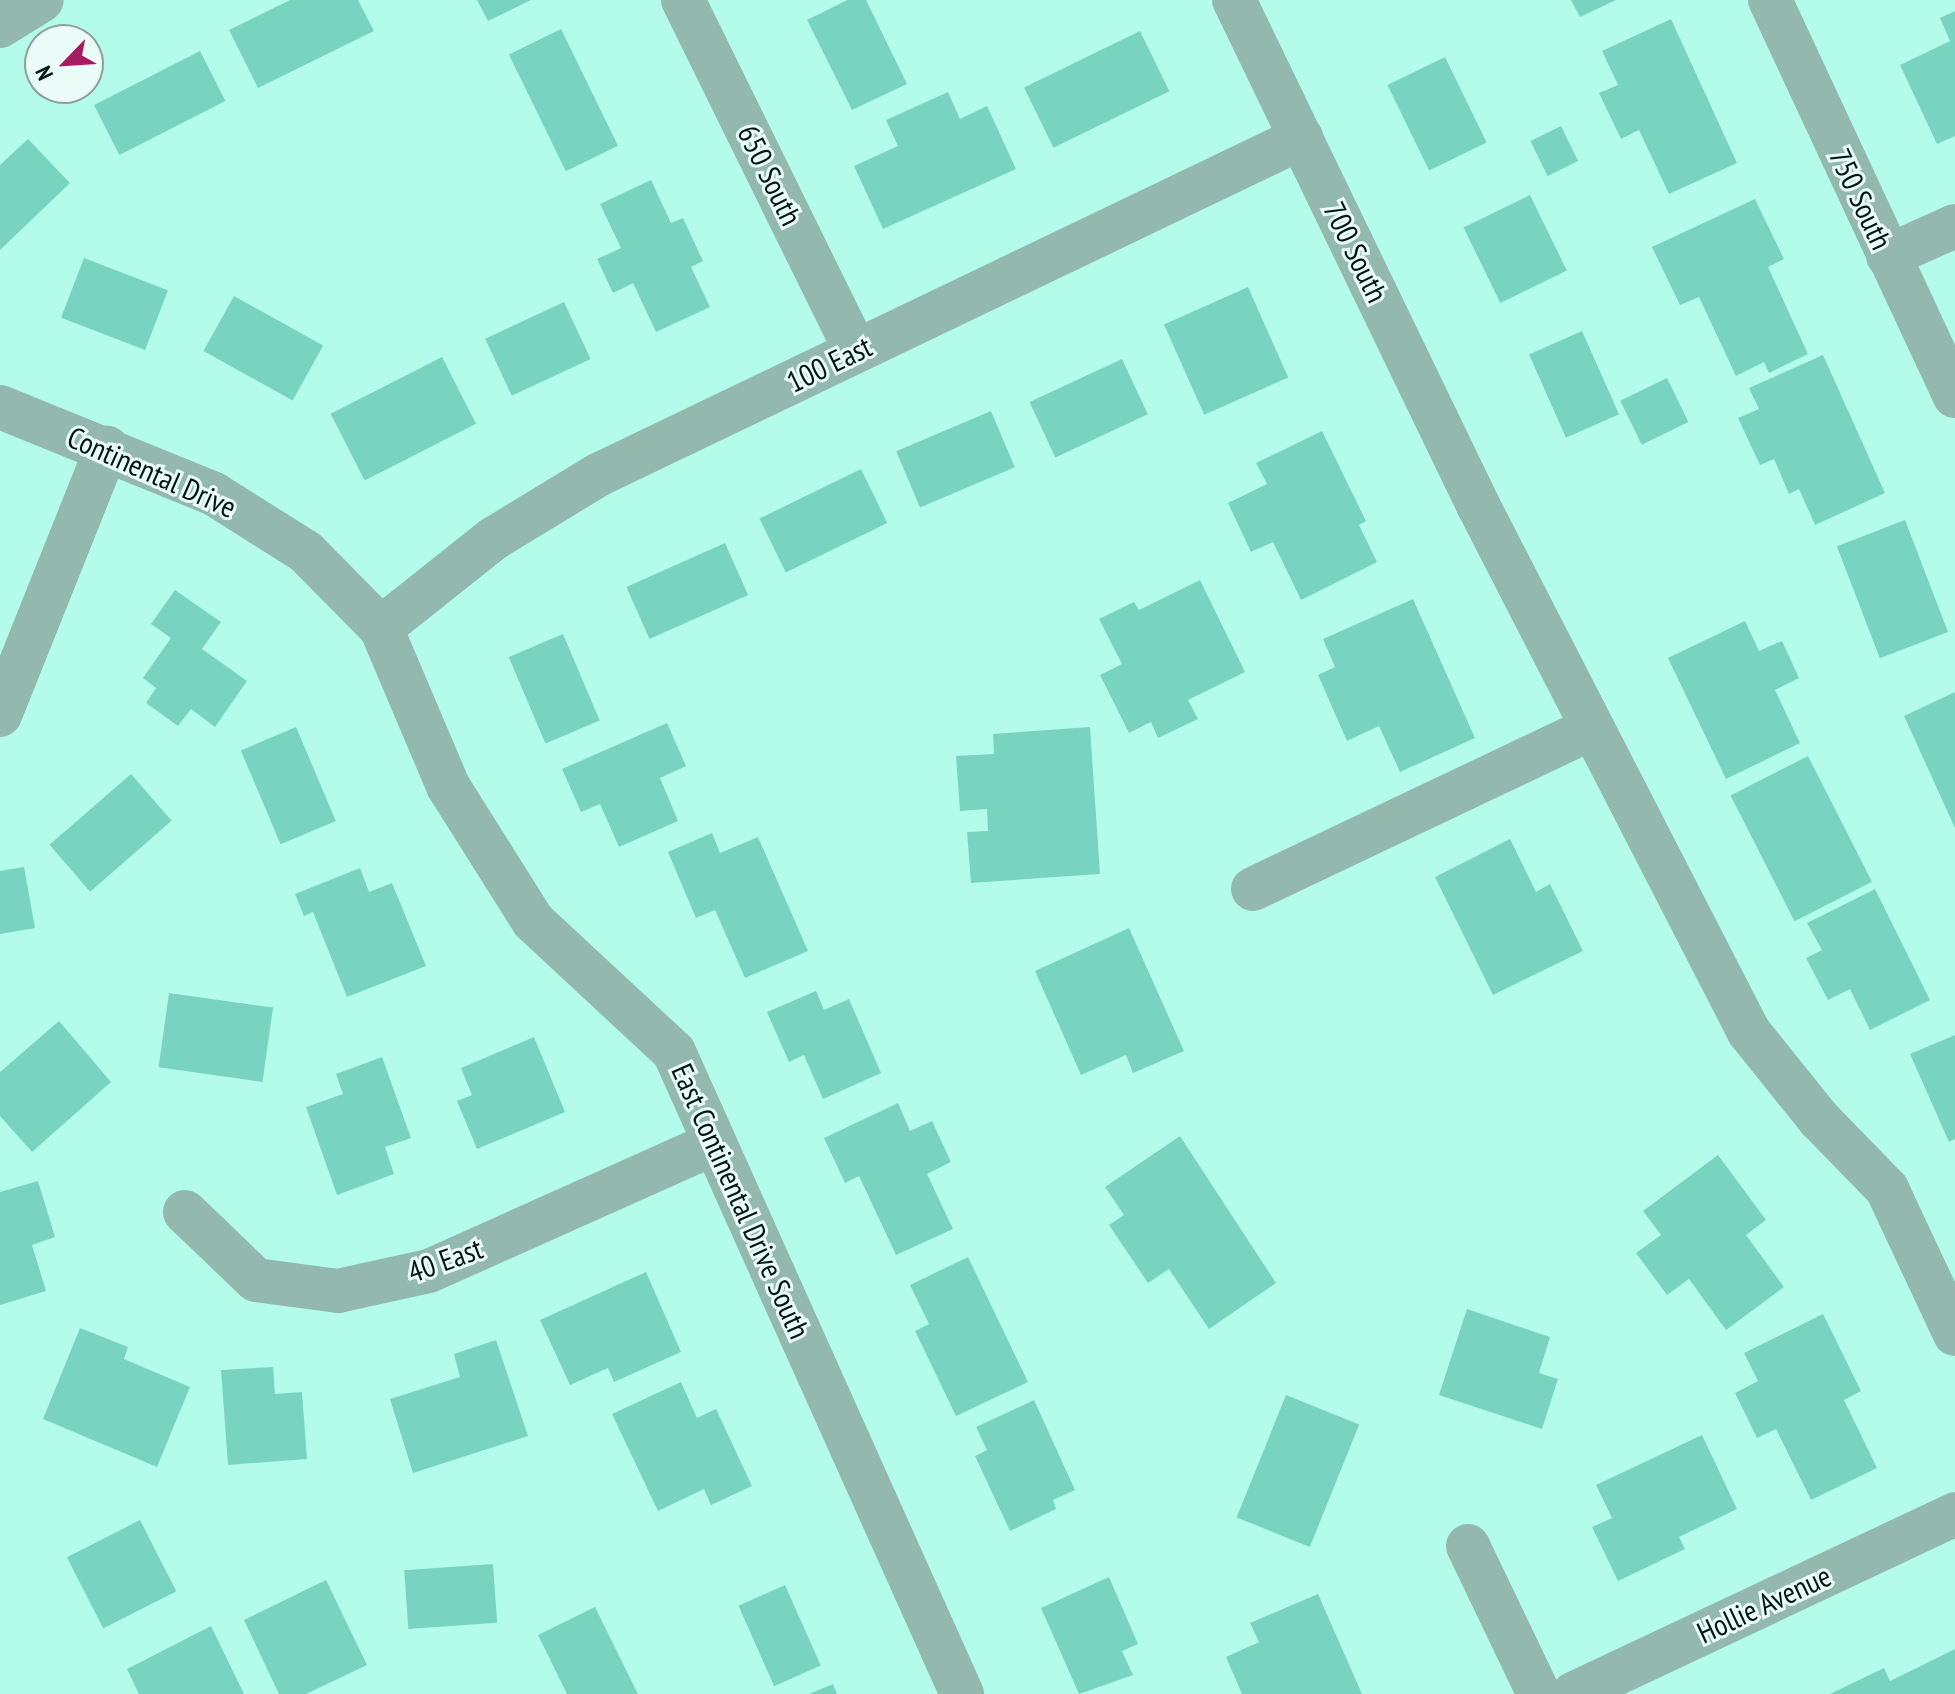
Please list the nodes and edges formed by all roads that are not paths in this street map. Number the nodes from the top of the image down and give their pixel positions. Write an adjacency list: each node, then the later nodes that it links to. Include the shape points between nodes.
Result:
1 (42, 0): 5 (street)
2 (683, 0): 9 (street, 650 South)
3 (1234, 0): 6 (street, 700 South)
4 (1770, 0): 8 (street, 750 South)
5 (0, 26)
6 (1301, 138): 9 (street, 100 East); 15 (street, 700 South)
7 (1955, 226): 8 (street)
8 (1888, 256): 10 (street, 750 South)
9 (856, 351): 13 (street, 100 East, via 598,475 493,539)
10 (1955, 396)
11 (0, 407): 12 (street, Continental Drive)
12 (107, 448): 13 (street, Continental Drive, via 214,494 306,552); 14 (street)
13 (381, 628): 16 (street, Continental Drive)
14 (0, 715)
15 (1592, 728): 17 (street); 20 (street, 700 South, via 1749,1032 1819,1119 1887,1189)
16 (448, 786): 18 (street, East Continental Drive South, via 533,921 674,1052)
17 (1253, 889)
18 (715, 1143): 19 (street, 40 East, via 429,1271 338,1291 256,1280); 23 (street, East Continental Drive South)
19 (185, 1212)
20 (1955, 1334)
21 (1955, 1514): 25 (street, Hollie Avenue)
22 (1468, 1546): 24 (street)
23 (962, 1694)
24 (1539, 1694)
25 (1573, 1694)

